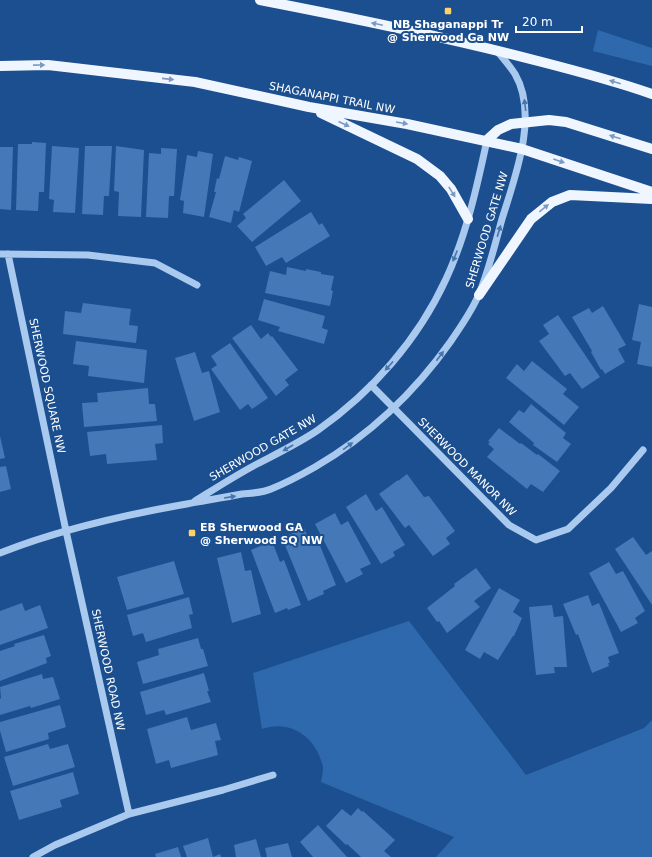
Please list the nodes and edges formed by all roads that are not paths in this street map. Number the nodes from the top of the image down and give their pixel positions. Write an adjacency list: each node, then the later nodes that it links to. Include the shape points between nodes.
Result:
1 (260, 0): 2 (main road, one-way to 1)
2 (497, 50): 4 (main road, one-way to 2); 6 (street, SHERWOOD GATE NW, one-way to 2, via 525,100 516,75)
3 (0, 66): 5 (main road, SHAGANAPPI TRAIL NW, one-way to 5, via 48,65 195,82)
4 (652, 94)
5 (309, 107): 7 (main road, SHAGANAPPI TRAIL NW, one-way to 7); 12 (main road, one-way to 12, via 417,159 440,176 451,189)
6 (526, 122): 7 (main road, via 511,124 498,130); 8 (street, SHERWOOD GATE NW); 9 (main road, one-way to 6, via 566,122)
7 (487, 140): 8 (main road, SHAGANAPPI TRAIL NW); 12 (street, SHERWOOD GATE NW)
8 (522, 149): 10 (main road, SHAGANAPPI TRAIL NW, one-way to 10); 16 (street, SHERWOOD GATE NW, one-way to 8)
9 (652, 149)
10 (652, 192)
11 (652, 198): 16 (main road, one-way to 11, via 530,219 552,202 570,195)
12 (468, 219): 17 (street, SHERWOOD GATE NW, one-way to 17, via 446,279 430,308 413,336)
13 (0, 254): 14 (street)
14 (8, 254): 15 (street, via 88,256 155,263); 21 (street, SHERWOOD SQUARE NW)
15 (197, 285)
16 (479, 295): 18 (street, SHERWOOD GATE NW, one-way to 16, via 441,355)
17 (371, 385): 18 (street, SHERWOOD MANOR NW); 20 (street, SHERWOOD GATE NW, one-way to 20, via 317,430)
18 (394, 409): 19 (street, SHERWOOD MANOR NW, via 509,525 536,540 568,529 612,488); 20 (street, SHERWOOD GATE NW, one-way to 18, via 269,490 335,455)
19 (643, 450)
20 (191, 503): 21 (street, SHERWOOD GATE NW, via 149,510)
21 (66, 531): 22 (street, SHERWOOD GATE NW); 24 (street, SHERWOOD ROAD NW)
22 (0, 553)
23 (273, 775): 24 (street)
24 (129, 814): 25 (street)
25 (34, 857)

